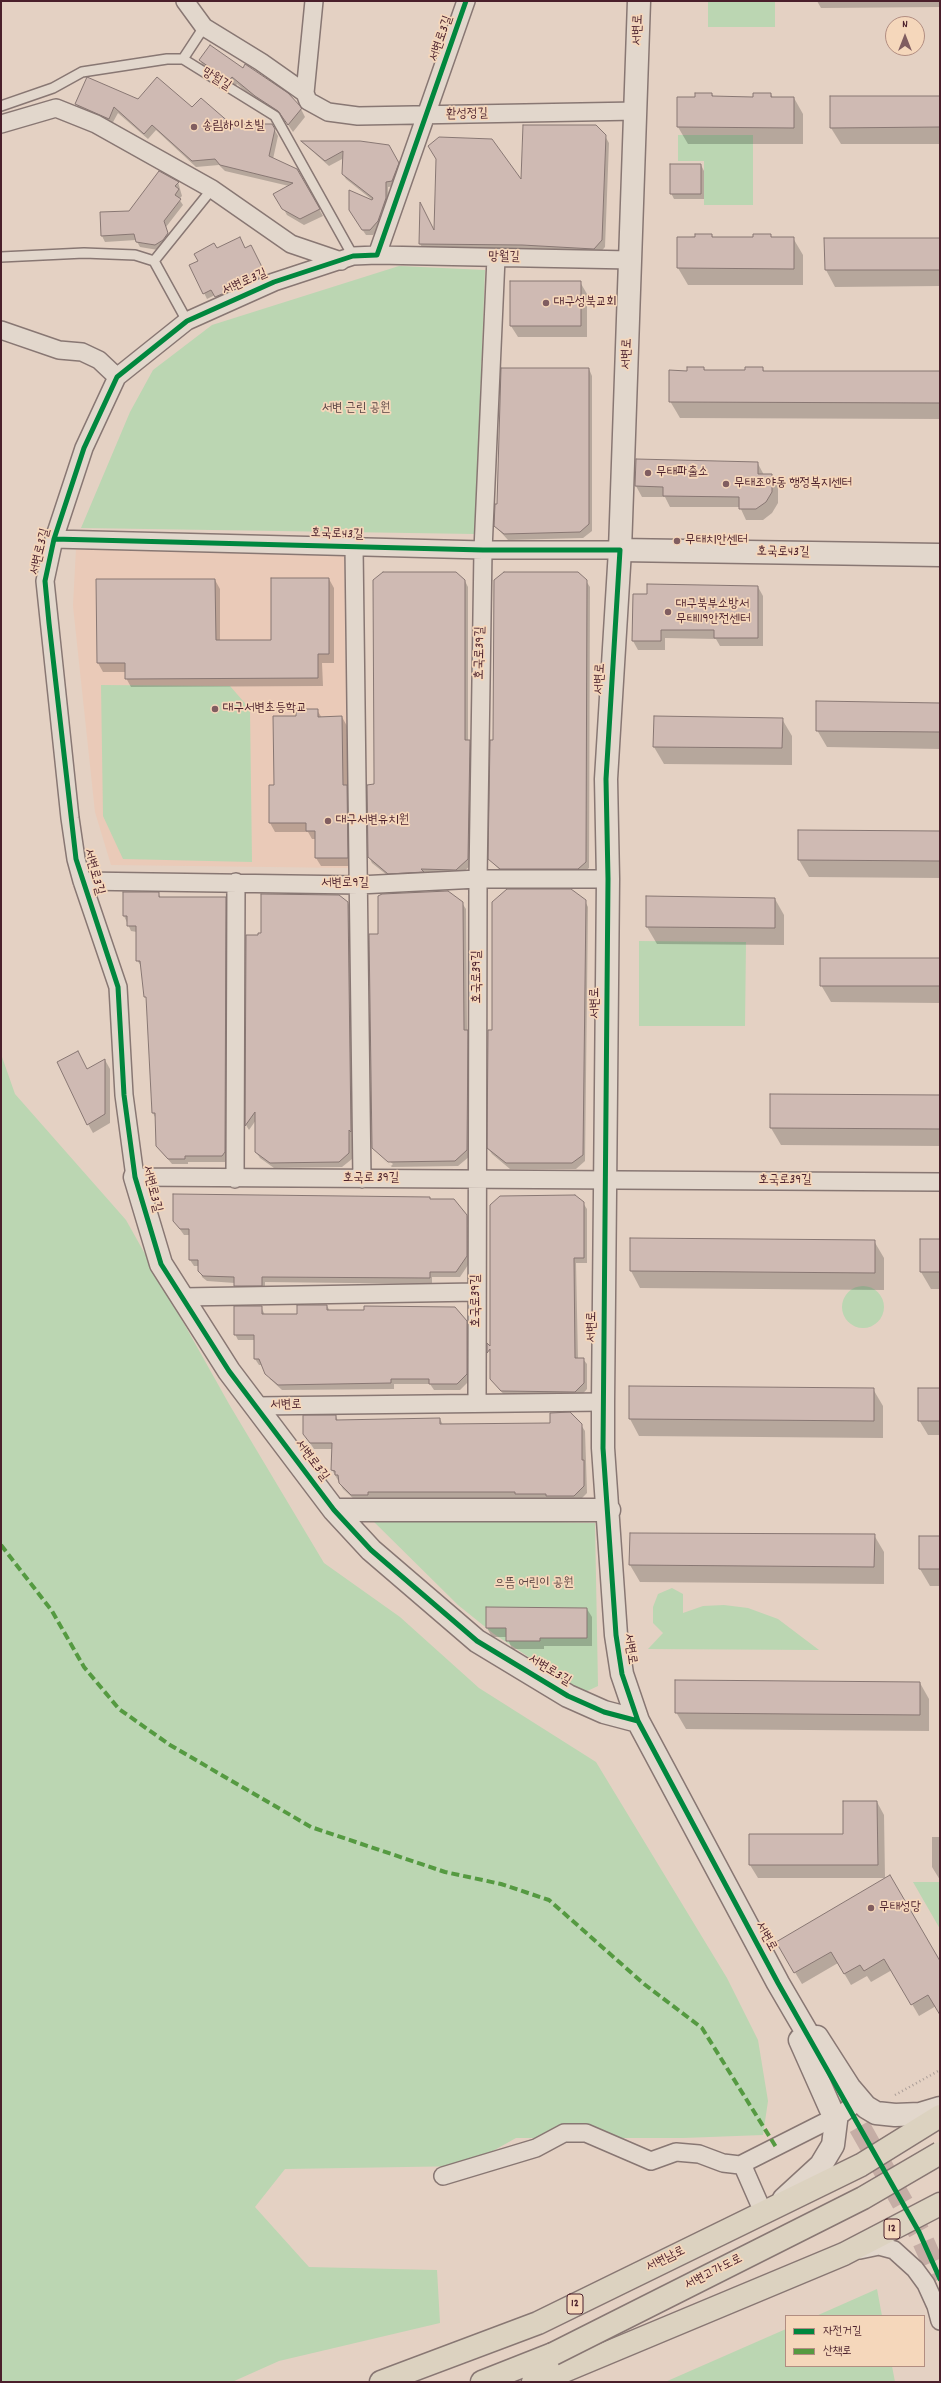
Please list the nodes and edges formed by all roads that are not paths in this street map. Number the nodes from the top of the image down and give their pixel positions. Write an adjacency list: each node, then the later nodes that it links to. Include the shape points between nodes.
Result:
1 (185, 1): 5 (street, 환성정길)
2 (314, 1): 7 (street)
3 (466, 1): 10 (street, 서변로3길)
4 (640, 1): 9 (street, 서변로)
5 (204, 27): 6 (lane); 7 (street, 환성정길)
6 (183, 59): 8 (lane, via 167,59 82,72 53,88); 16 (lane, 망월길, via 275,116)
7 (305, 93): 10 (street, 환성정길, via 308,100 328,112 358,116)
8 (1, 106)
9 (636, 111): 10 (street, 환성정길); 17 (street, 서변로)
10 (427, 116): 13 (street, 서변로3길)
11 (1, 124): 12 (street, via 56,108 96,124)
12 (212, 189): 16 (street, via 291,244); 18 (lane)
13 (377, 255): 15 (street, 망월길); 16 (street, 서변로3길)
14 (1, 257): 18 (lane, via 135,255)
15 (496, 258): 17 (street, 망월길); 24 (street)
16 (347, 259): 19 (street, 서변로3길, via 274,282)
17 (631, 260): 25 (street, 서변로)
18 (154, 261): 19 (lane)
19 (186, 321): 21 (street, 서변로3길)
20 (1, 330): 21 (street, via 59,350 82,352 99,360)
21 (117, 377): 22 (street, 서변로3길, via 84,448)
22 (54, 539): 23 (street, 호국로43길); 29 (street, 서변로3길, via 45,581 70,818)
23 (354, 547): 24 (street, 호국로43길); 31 (street, 호국로43길)
24 (483, 550): 25 (street, 호국로43길); 27 (street, 호국로39길)
25 (620, 550): 26 (street, 호국로43길); 28 (street, 서변로, via 606,778)
26 (940, 555)
27 (478, 879): 28 (street, 서변로9길); 31 (street, 서변로9길); 33 (street, 호국로39길)
28 (608, 879): 36 (street, 서변로)
29 (82, 882): 30 (street, 서변로9길); 32 (street, 서변로3길, via 118,987 124,1095)
30 (236, 882): 31 (street, 서변로9길); 34 (street)
31 (359, 885): 35 (street)
32 (135, 1177): 34 (street, 호국로 39길); 39 (street, 서변로3길, via 161,1264)
33 (477, 1178): 35 (street, 호국로 39길); 36 (street, 호국로 39길); 38 (street, 호국로39길)
34 (235, 1179): 35 (street, 호국로 39길)
35 (362, 1179)
36 (606, 1180): 37 (street, 호국로39길); 40 (street, 서변로)
37 (940, 1182)
38 (477, 1292): 39 (street); 41 (street, 호국로39길)
39 (183, 1297): 42 (street, 서변로3길, via 229,1371)
40 (603, 1402): 41 (street, 서변로); 44 (street, 서변로, via 603,1448)
41 (477, 1403): 42 (street, 서변로)
42 (256, 1406): 43 (street, 서변로3길)
43 (334, 1510): 44 (street); 45 (street, 서변로3길, via 371,1550 477,1641 568,1696 604,1712)
44 (609, 1510): 45 (street, 서변로, via 616,1635 622,1674)
45 (638, 1721): 46 (street, 서변로)
46 (778, 1983): 47 (street, 서변로); 48 (street, via 827,2050); 51 (street)
47 (820, 2055)
48 (855, 2094): 49 (street, via 866,2107 876,2113 895,2116 920,2114); 51 (street, via 852,2106)
49 (940, 2108)
50 (940, 2116): 56 (highway, 서변남로 / 12, via 861,2164)
51 (834, 2118): 53 (street); 56 (street, via 836,2121 833,2145 821,2165)
52 (940, 2153): 60 (highway, 서변고가도로, bridge, via 863,2198 553,2354)
53 (741, 2164): 54 (street, via 723,2163 699,2154 676,2152 651,2161 586,2133 564,2133 536,2148); 56 (street)
54 (443, 2176)
55 (940, 2204): 57 (highway, 12)
56 (769, 2208): 59 (highway, 서변남로 / 12, via 538,2323)
57 (844, 2254): 58 (street, via 879,2246 894,2250 915,2269 926,2284); 61 (highway, 12)
58 (940, 2321)
59 (381, 2382)
60 (482, 2382)
61 (533, 2382)

